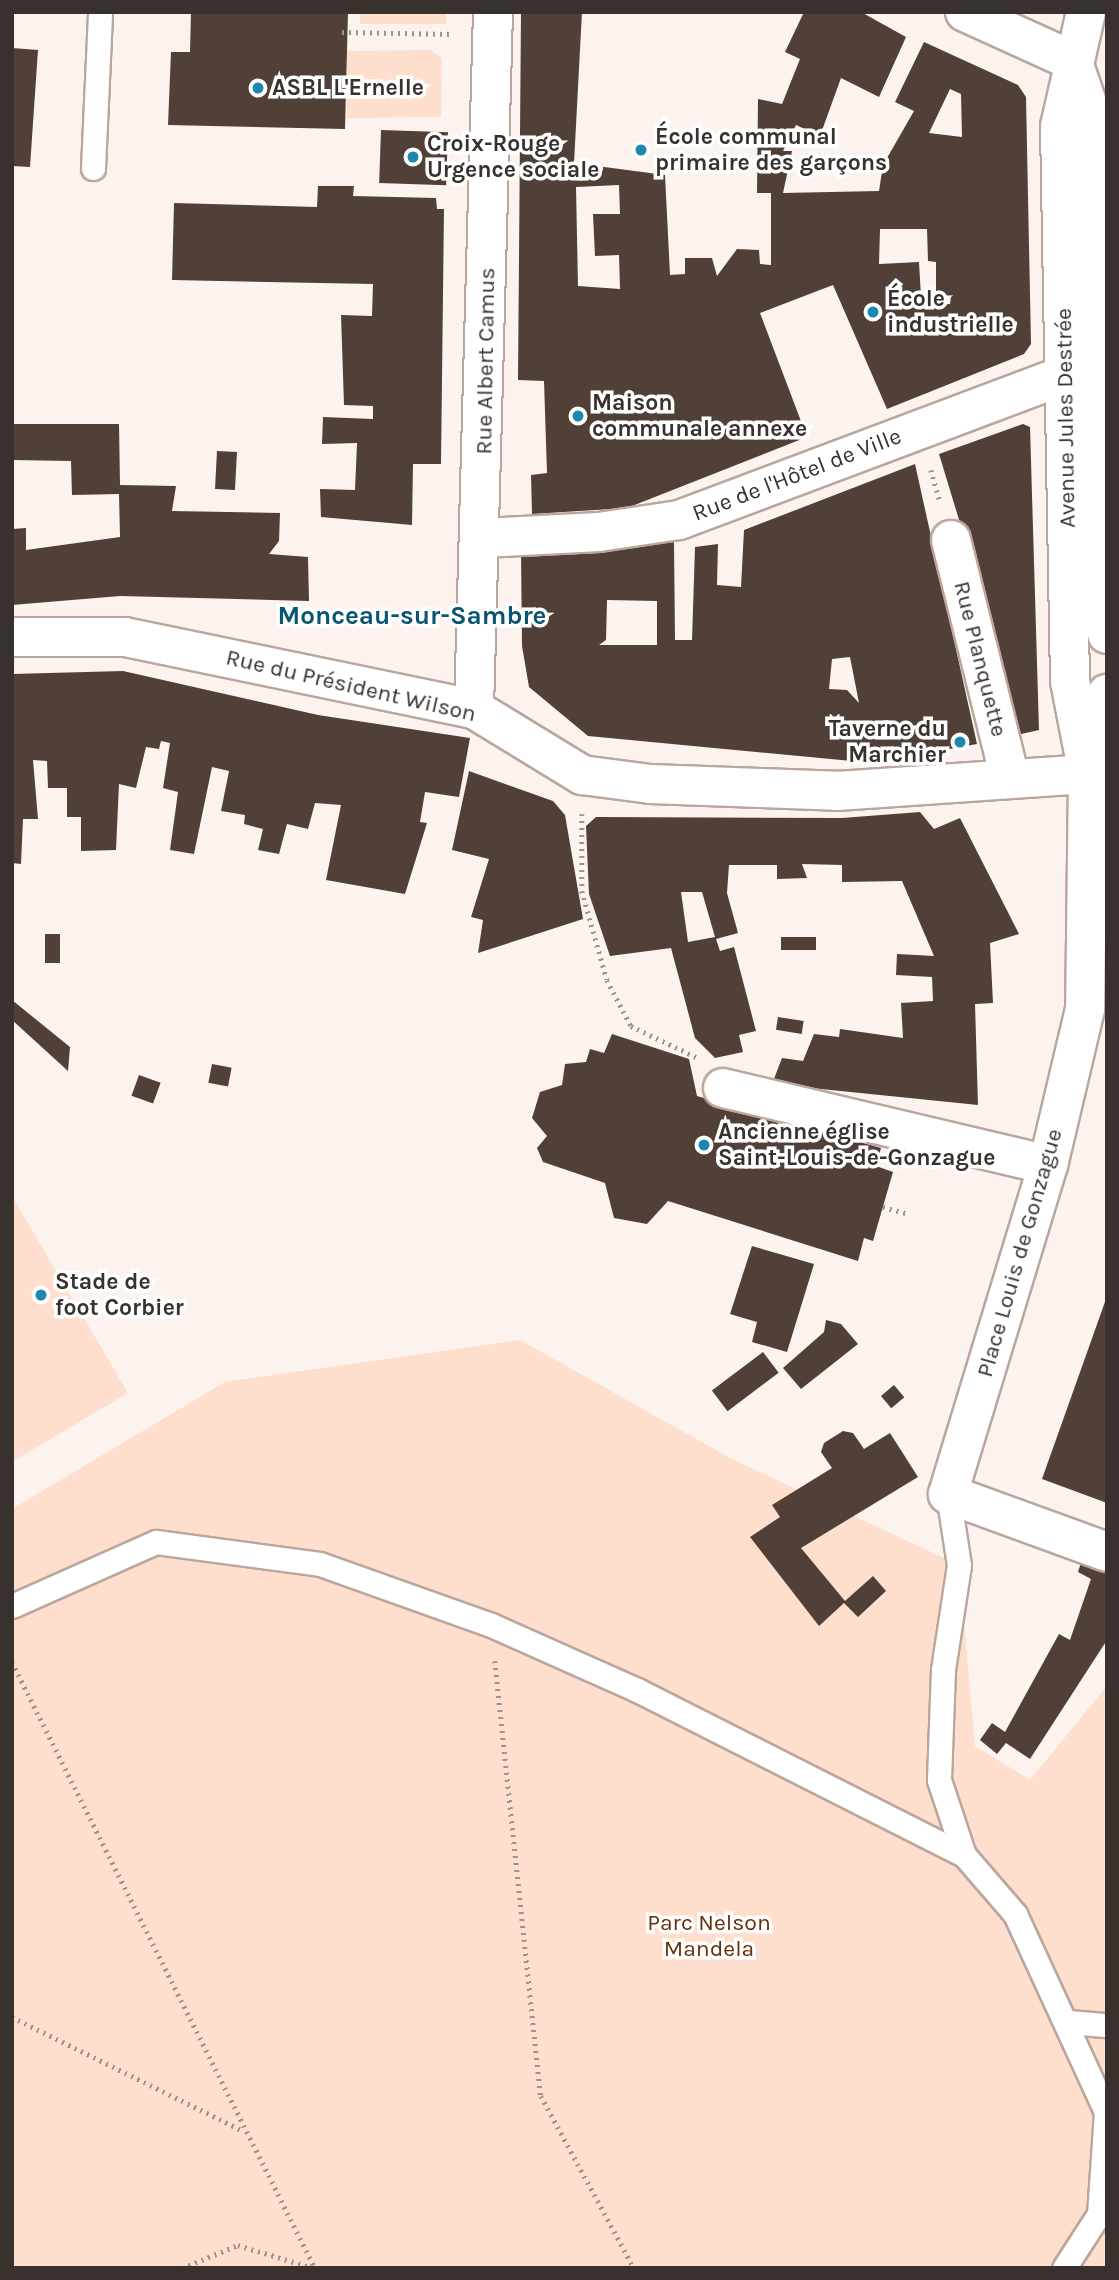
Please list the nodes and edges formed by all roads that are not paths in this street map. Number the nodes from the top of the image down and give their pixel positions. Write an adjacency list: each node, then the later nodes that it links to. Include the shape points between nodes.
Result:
1 (100, 12): 7 (lane)
2 (965, 12): 6 (street)
3 (1062, 12): 6 (street, Avenue Jules Destrée)
4 (1086, 12): 6 (street, Avenue Jules Destrée)
5 (492, 24): 9 (street, Rue Albert Camus)
6 (1090, 57): 8 (street, Avenue Jules Destrée, via 1060,126)
7 (93, 168)
8 (1083, 368): 9 (street, Rue de l'Hôtel de Ville, via 679,520 599,532); 11 (street, Avenue Jules Destrée); 15 (street, Avenue Jules Destrée, via 1070,681)
9 (483, 538): 14 (street, Rue Albert Camus)
10 (951, 540): 16 (street, Rue Planquette)
11 (1107, 634)
12 (12, 637): 14 (street, Rue du Président Wilson, via 125,637)
13 (1107, 694): 15 (street, Avenue Jules Destrée)
14 (474, 709): 16 (street, Rue du Président Wilson, via 582,775 837,791)
15 (1088, 774): 16 (street, Rue du Président Wilson); 17 (street, Avenue Jules Destrée)
16 (1010, 778)
17 (1096, 1011): 19 (street, Place Louis de Gonzague)
18 (723, 1088): 19 (street)
19 (1048, 1165): 20 (street, Place Louis de Gonzague)
20 (948, 1494): 21 (street); 23 (lane, via 959,1565 943,1670 939,1780)
21 (1107, 1552)
22 (12, 1606): 23 (lane, via 156,1542 320,1564 491,1625 637,1690)
23 (964, 1856): 24 (lane, via 1015,1914)
24 (1069, 2022): 25 (lane); 26 (lane, via 1106,2112 1099,2214)
25 (1107, 2025)
26 (1064, 2268)

